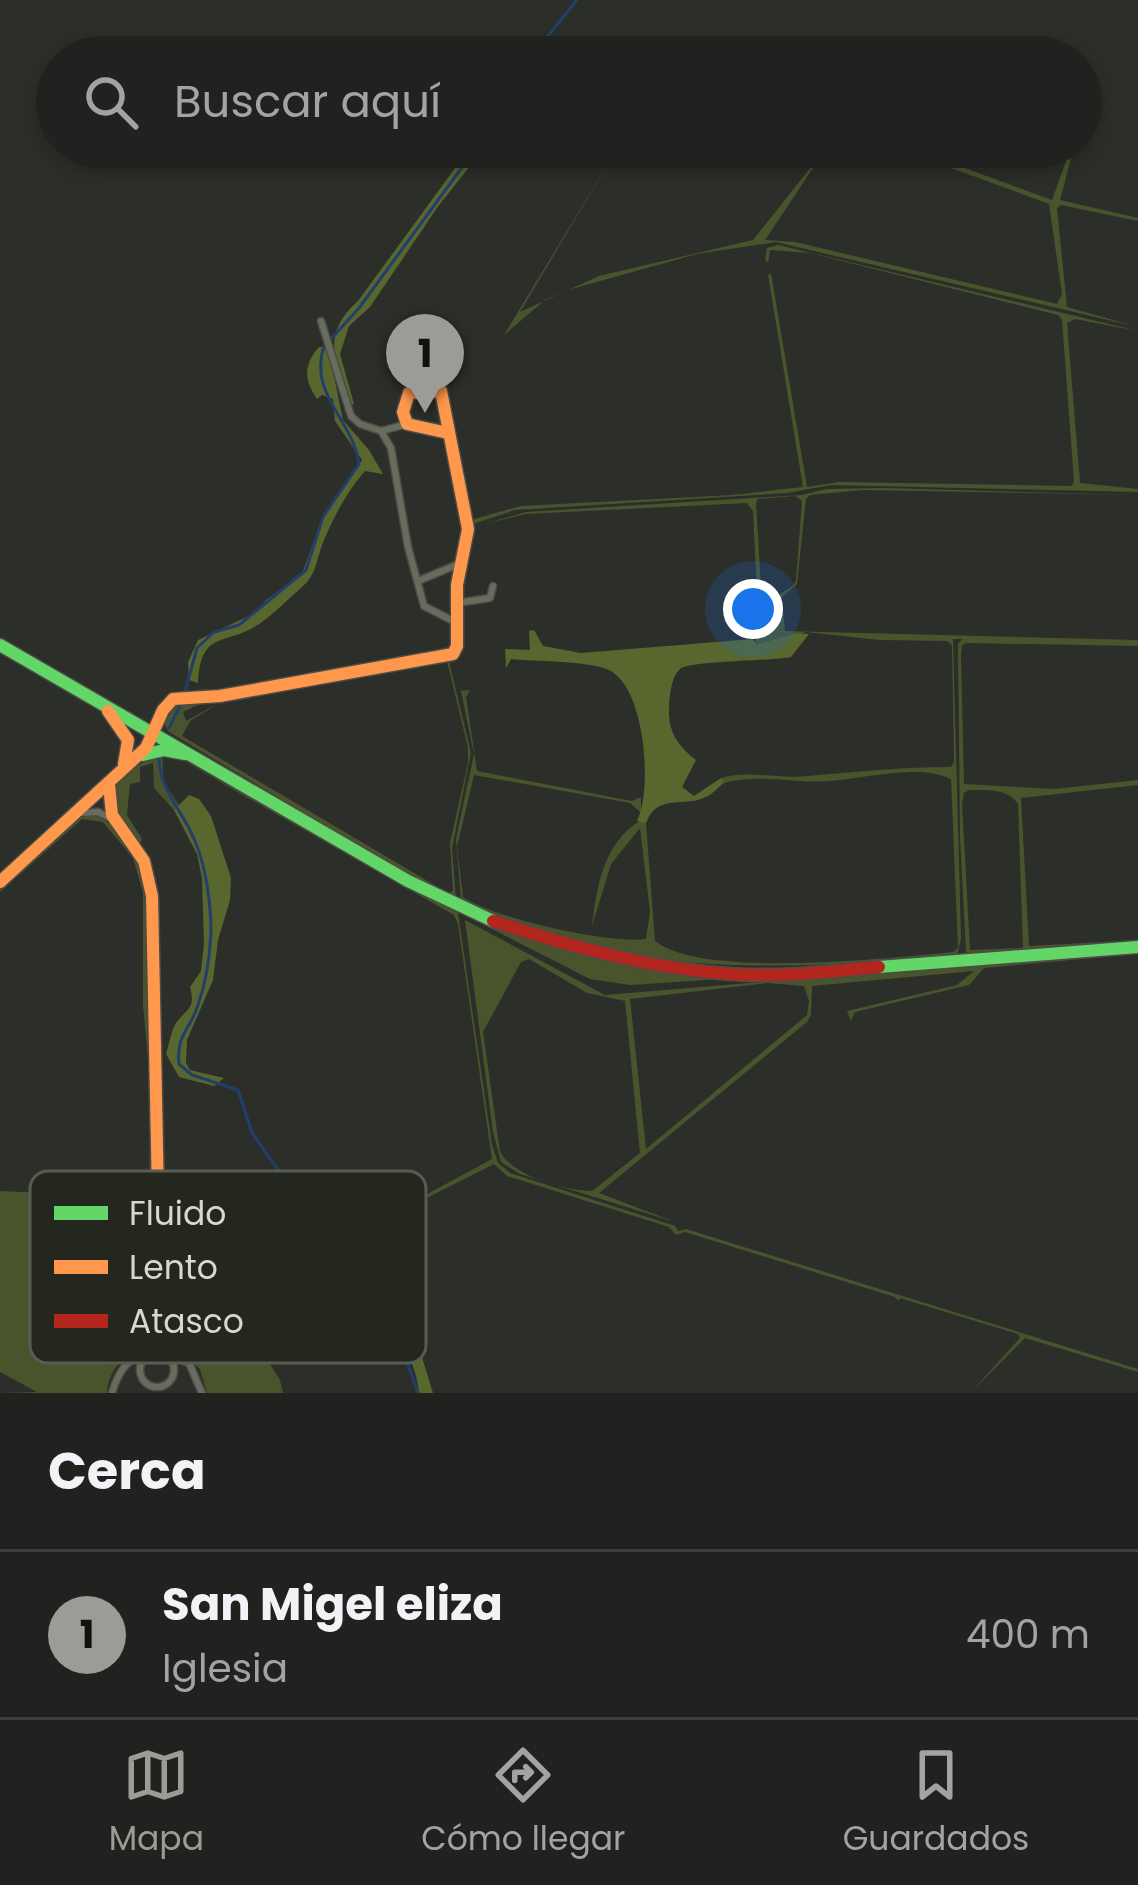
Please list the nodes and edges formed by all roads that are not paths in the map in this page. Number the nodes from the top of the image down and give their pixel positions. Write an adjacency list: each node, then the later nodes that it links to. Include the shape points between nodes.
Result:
1 (321, 321): 3 (street, via 351,416)
2 (406, 424): 3 (street); 4 (main road); 4 (main road, via 409,393 441,391)
3 (381, 431): 6 (street)
4 (448, 433): 5 (main road, via 468,529)
5 (461, 563): 6 (street); 8 (main road)
6 (418, 581): 9 (street, via 424,605)
7 (493, 586): 8 (street, via 490,598)
8 (457, 603): 9 (main road)
9 (457, 623): 12 (main road, via 453,654 172,700)
10 (0, 645): 11 (main road)
11 (100, 702): 12 (main road); 13 (main road)
12 (155, 733): 14 (main road); 15 (main road)
13 (128, 740): 14 (main road); 16 (main road)
14 (142, 752): 15 (main road); 16 (main road)
15 (196, 757): 21 (main road, via 436,896 526,934 611,957 792,975)
16 (116, 776): 17 (main road); 19 (main road)
17 (92, 798): 18 (main road); 19 (street)
18 (75, 813): 19 (street); 20 (main road)
19 (107, 814): 22 (main road, via 140,853 152,896)
20 (0, 882)
21 (1138, 946)
22 (157, 1171)
23 (127, 1363): 27 (street)
24 (143, 1363): 25 (street, via 145,1382 157,1387 170,1383)
25 (172, 1363)
26 (189, 1363): 28 (street)
27 (112, 1393)
28 (202, 1393)

